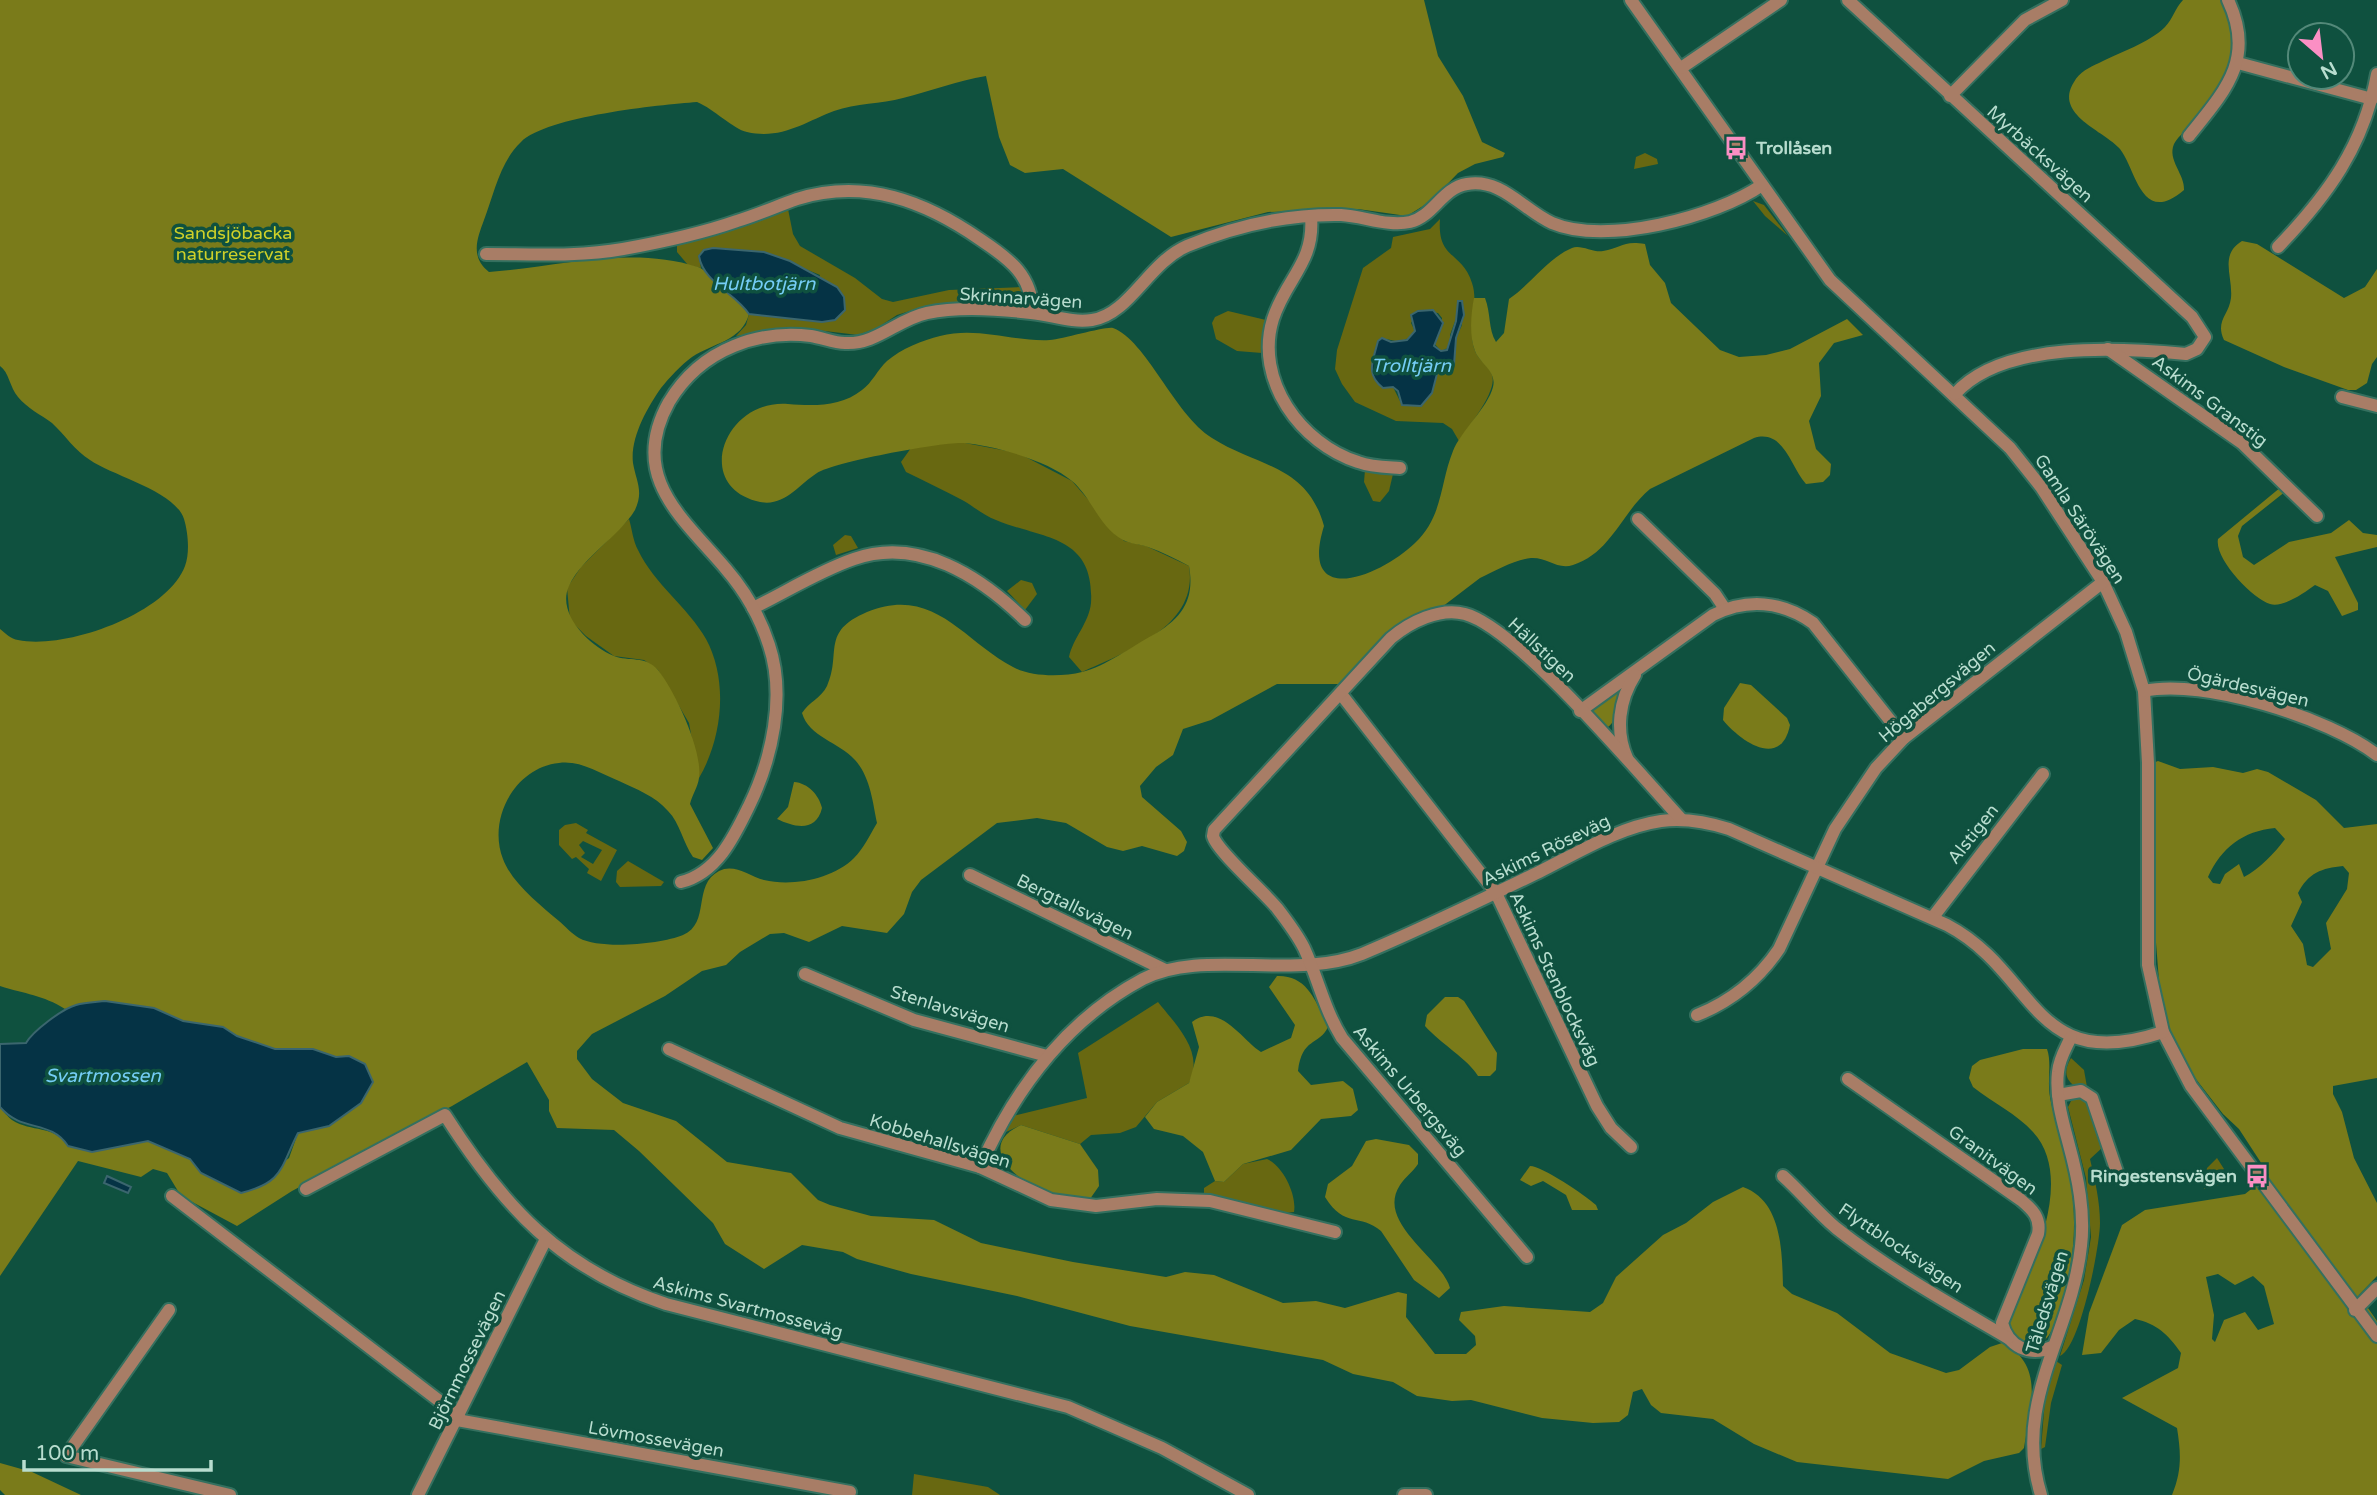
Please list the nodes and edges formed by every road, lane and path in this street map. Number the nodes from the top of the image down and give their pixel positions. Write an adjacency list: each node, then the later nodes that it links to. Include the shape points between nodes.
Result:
1 (1631, 0): 7 (street, Gamla Särövägen)
2 (1780, 0): 7 (street)
3 (1848, 0): 9 (street, Myrbäcksvägen)
4 (2062, 0): 9 (street, via 2025,20)
5 (2228, 0): 6 (street, via 2238,24)
6 (2238, 63): 10 (street); 11 (street)
7 (1681, 68): 12 (street, Gamla Särövägen)
8 (2377, 74): 10 (street)
9 (1950, 96): 17 (street, Myrbäcksvägen, via 2192,317 2205,337 2197,349 2186,354)
10 (2372, 99): 14 (street, via 2360,137 2334,183)
11 (2189, 136)
12 (1762, 185): 13 (street, Skrinnarvägen, via 1744,197 1689,217 1613,229 1555,224 1502,190 1481,183 1452,189 1412,222); 18 (street, Gamla Särövägen, via 1829,280)
13 (1311, 216): 16 (street, Skrinnarvägen, via 1252,225 1178,250 1152,270 1118,308 1098,319); 21 (street, via 1309,253 1271,328 1276,384 1292,415 1320,443 1358,463)
14 (2278, 247)
15 (485, 254): 16 (street, via 621,249 698,233 812,195 869,191 926,206 994,248 1024,274)
16 (1034, 313): 25 (street, Skrinnarvägen, via 975,310 923,314 853,343 788,334 758,338 723,351 691,373 665,411 656,445 658,474 671,508 728,570)
17 (2108, 349): 18 (street, via 2067,351 2017,362 1976,376); 22 (street, Askims Granstig, via 2242,443)
18 (1955, 394): 24 (street, Gamla Särövägen, via 2029,471)
19 (2342, 397): 20 (street)
20 (2377, 406)
21 (1400, 468)
22 (2317, 516)
23 (1638, 519): 26 (street, via 1715,594)
24 (2103, 582): 29 (street, Gamla Särövägen, via 2126,632); 32 (street, Högabergsvägen)
25 (753, 608): 27 (street, via 843,563 890,553 936,560 965,572); 40 (street, Skrinnarvägen, via 771,650 775,677 774,725 765,769 724,851 701,874)
26 (1725, 610): 28 (street); 32 (street, via 1759,603 1802,615 1829,641)
27 (1025, 620)
28 (1639, 670): 31 (street); 34 (street, via 1628,686 1620,720 1621,740)
29 (2144, 691): 33 (street, Ögärdesvägen, via 2178,689 2293,712 2341,732); 47 (street, Gamla Särövägen, via 2148,965)
30 (1341, 694): 31 (street, Hällstigen, via 1398,633 1453,612 1475,617 1499,632); 37 (street, Hällstigen, via 1218,825); 41 (street, Askims Stenblocksväg)
31 (1580, 711): 34 (street, Hällstigen)
32 (1905, 738): 38 (street, Högabergsvägen, via 1860,789)
33 (2377, 755)
34 (1632, 766): 36 (street, Hällstigen)
35 (2043, 774): 42 (street, Alstigen)
36 (1682, 820): 38 (street, Askims Röseväg, via 1729,829); 41 (street, Askims Röseväg, via 1625,831)
37 (1213, 836): 43 (street, Askims Urbergsväg, via 1276,907 1297,935)
38 (1817, 867): 42 (street, Askims Röseväg); 46 (street, Högabergsvägen, via 1769,963 1737,994)
39 (970, 875): 44 (street, Bergtallsvägen)
40 (681, 882)
41 (1496, 893): 43 (street, Askims Röseväg, via 1364,953); 53 (street, Askims Stenblocksväg, via 1597,1106)
42 (1933, 917): 48 (street, Askims Röseväg, via 1975,943 2049,1024)
43 (1311, 965): 44 (street, Askims Röseväg); 61 (street, Askims Urbergsväg, via 1327,1012 1349,1046)
44 (1165, 970): 50 (street, Askims Röseväg, via 1107,1002)
45 (805, 974): 50 (street, Stenlavsvägen, via 914,1020)
46 (1697, 1015)
47 (2163, 1032): 48 (street, Askims Röseväg, via 2116,1044); 64 (street, Gamla Särövägen, via 2191,1086)
48 (2071, 1037): 52 (street, Tåledsvägen, via 2058,1070)
49 (669, 1049): 54 (street, Kobbehallsvägen, via 840,1128)
50 (1047, 1056): 54 (street, Askims Röseväg, via 1007,1113)
51 (1848, 1079): 66 (street, Granitvägen, via 2035,1214 2038,1234 2002,1317)
52 (2058, 1096): 56 (street, via 2081,1091 2092,1098); 67 (street, Tåledsvägen, via 2077,1177 2082,1231 2073,1285)
53 (1631, 1147)
54 (980, 1167): 59 (street, Kobbehallsvägen, via 1066,1203 1210,1201)
55 (1783, 1175): 66 (street, Flyttblocksvägen, via 1853,1241)
56 (2119, 1178)
57 (306, 1189): 60 (street, Askims Svartmosseväg, via 445,1115 491,1184)
58 (172, 1196): 68 (street, Lövmossevägen)
59 (1335, 1232)
60 (546, 1239): 68 (street, Björnmossevägen); 72 (street, Askims Svartmosseväg, via 603,1279 666,1304 1090,1414)
61 (1527, 1257)
62 (2377, 1288): 64 (street)
63 (169, 1310): 70 (street, via 66,1456)
64 (2355, 1310): 65 (street, Gamla Särövägen)
65 (2377, 1336)
66 (2008, 1338): 67 (street, via 2031,1352)
67 (2052, 1347): 75 (street, Tåledsvägen, via 2033,1424 2033,1462)
68 (458, 1418): 69 (street, Lövmossevägen); 71 (street, Björnmossevägen)
69 (850, 1492)
70 (230, 1495)
71 (418, 1495)
72 (1248, 1495)
73 (1404, 1495): 74 (street)
74 (1426, 1495)
75 (2040, 1495)

